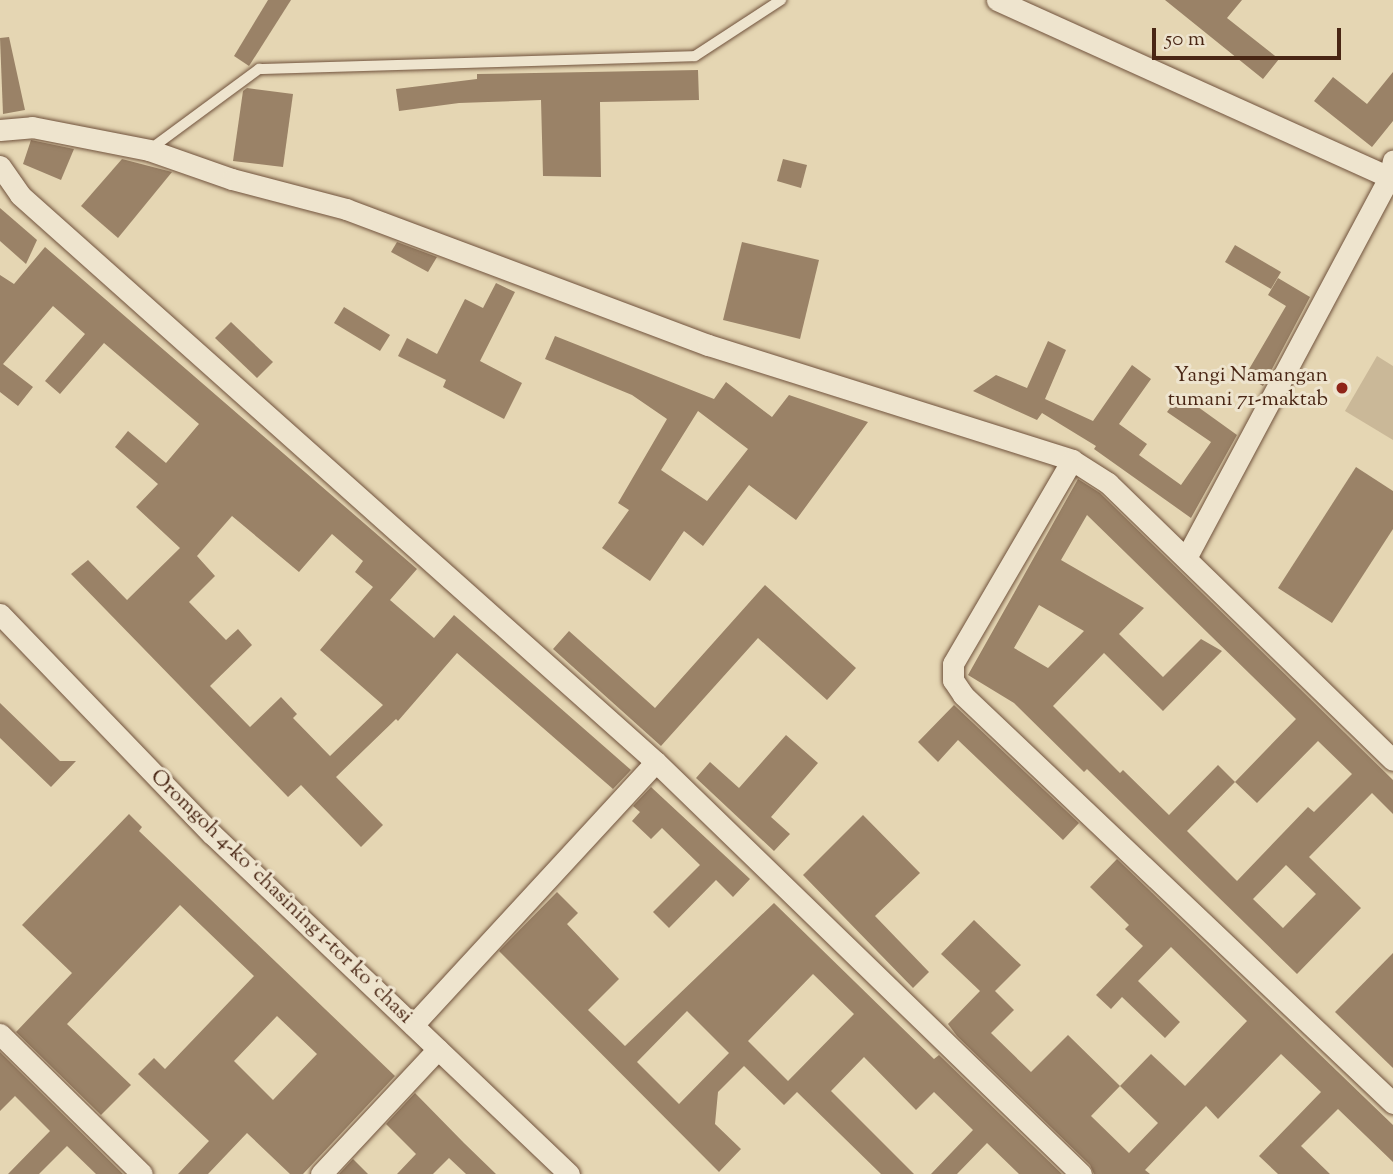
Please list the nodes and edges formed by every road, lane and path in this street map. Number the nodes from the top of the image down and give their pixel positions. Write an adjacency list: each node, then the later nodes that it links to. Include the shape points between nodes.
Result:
1 (781, 0): 4 (lane, via 695,56 259,69)
2 (997, 0): 6 (street)
3 (0, 130): 4 (street, via 32,127)
4 (149, 150): 7 (street, via 346,209 708,345)
5 (0, 166): 11 (street, via 20,195)
6 (1392, 172): 8 (street)
7 (1072, 460): 8 (street, via 1108,484); 15 (street, via 953,664 953,680 963,695)
8 (1186, 558): 10 (street)
9 (0, 614): 12 (street, Oromgoh 4-koʻchasining 1-tor koʻchasi, via 212,834)
10 (1393, 760)
11 (656, 762): 12 (street); 19 (street)
12 (413, 1025): 14 (street, Oromgoh 4-koʻchasining 1-tor koʻchasi)
13 (0, 1034): 16 (street)
14 (438, 1049): 17 (street); 18 (street, Oromgoh 4-koʻchasining 1-tor koʻchasi)
15 (1393, 1103)
16 (142, 1174)
17 (321, 1174)
18 (569, 1174)
19 (1082, 1174)

